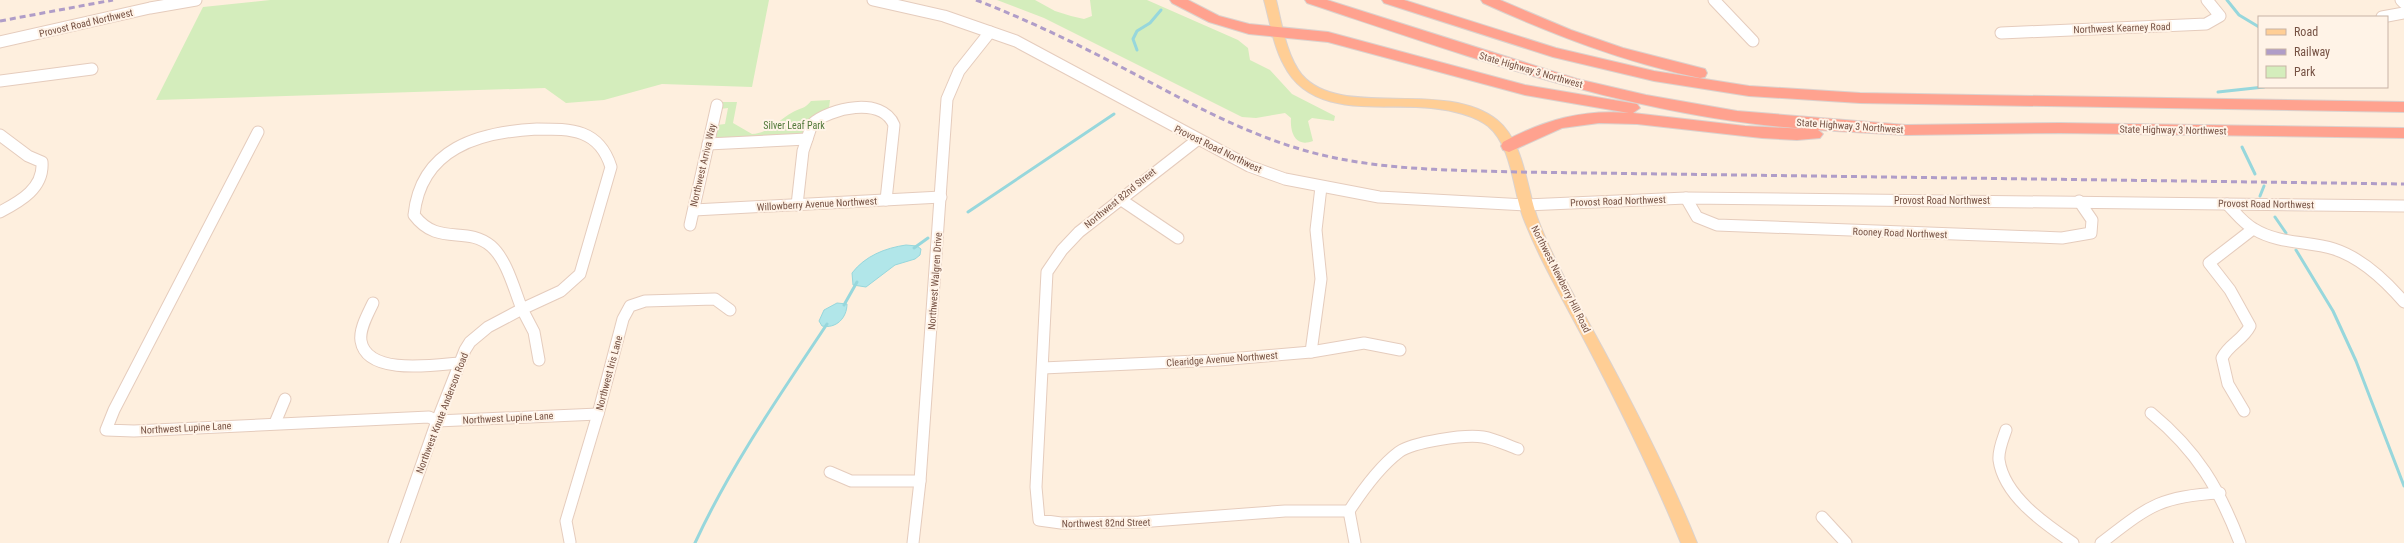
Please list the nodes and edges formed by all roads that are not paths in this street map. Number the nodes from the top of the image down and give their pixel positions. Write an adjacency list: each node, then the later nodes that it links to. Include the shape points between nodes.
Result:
1 (196, 0): 18 (street, Provost Road Northwest, via 150,8)
2 (873, 0): 15 (street, Provost Road Northwest, via 944,16)
3 (1177, 0): 14 (highway, via 1225,23 1249,29)
4 (1270, 0): 14 (main road, Northwest Newberry Hill Road)
5 (1312, 0): 24 (highway, State Highway 3 Northwest, via 1534,72 1618,95 1745,117)
6 (1389, 0): 21 (highway, via 1553,52 1654,76 1771,93)
7 (1488, 0): 21 (highway, via 1569,36 1647,61 1752,82)
8 (1714, 0): 17 (street)
9 (2206, 0): 16 (street, Northwest Kearney Road, via 2220,16 2206,24)
10 (2401, 0): 11 (street)
11 (2404, 3)
12 (2404, 13): 13 (street)
13 (2388, 16)
14 (1279, 31): 27 (highway, via 1328,37 1552,96); 32 (main road, Northwest Newberry Hill Road, via 1294,76 1317,93 1344,100 1463,107 1492,123)
15 (990, 32): 30 (street, Provost Road Northwest, via 1016,41 1054,60); 34 (street, Northwest Walgren Drive, via 962,63 950,89)
16 (2001, 33)
17 (1753, 40)
18 (0, 43)
19 (92, 69): 20 (street)
20 (0, 81)
21 (1890, 98): 23 (highway)
22 (717, 105): 31 (street, Northwest Arriva Way)
23 (2404, 107)
24 (1906, 130): 26 (highway, State Highway 3 Northwest, via 2060,128); 27 (highway, via 1868,134)
25 (258, 132): 62 (street, Northwest Lupine Lane, via 106,430 134,431)
26 (2404, 133)
27 (1815, 134): 32 (highway, via 1772,134 1596,117 1572,120 1550,127)
28 (0, 135): 44 (street, via 28,156 42,162 43,166 42,175 34,190)
29 (807, 139): 31 (street); 37 (street, via 813,122 827,112 873,109 891,115 894,125); 40 (street)
30 (1196, 140): 33 (street, Provost Road Northwest, via 1285,180); 36 (street, Northwest 82nd Street)
31 (708, 144): 43 (street, Northwest Arriva Way)
32 (1509, 146): 41 (main road, Northwest Newberry Hill Road)
33 (1321, 187): 41 (street, Provost Road Northwest, via 1379,196); 53 (street, via 1316,230 1321,279)
34 (941, 197): 37 (street, Willowberry Avenue Northwest); 66 (street, Northwest Walgren Drive)
35 (1686, 198): 38 (street, Provost Road Northwest); 38 (street, Rooney Road Northwest, via 1691,210 1700,220 1717,225 2062,238 2091,233 2092,220); 41 (street, Provost Road Northwest)
36 (1120, 199): 47 (street); 56 (street, Northwest 82nd Street, via 1065,245 1047,272)
37 (886, 200): 40 (street, Willowberry Avenue Northwest)
38 (2079, 201): 39 (street, Provost Road Northwest)
39 (2227, 204): 42 (street, Provost Road Northwest); 46 (street)
40 (797, 205): 43 (street, Willowberry Avenue Northwest)
41 (1526, 206): 74 (main road, Northwest Newberry Hill Road, via 1547,256 1652,457)
42 (2404, 206)
43 (694, 210): 45 (street, Northwest Arriva Way)
44 (0, 212)
45 (690, 226)
46 (2253, 229): 48 (street, via 2281,239 2334,249 2355,258 2391,287); 58 (street, via 2209,263 2230,290 2250,326 2247,333 2228,347 2222,358 2228,384)
47 (1178, 238)
48 (2404, 302)
49 (373, 303): 55 (street, via 364,323 361,342 367,356 375,362 392,365)
50 (522, 309): 50 (street, Northwest Knute Anderson Road, via 545,300 572,284 584,263 611,167 601,144 584,134 567,129 537,129 477,137 461,145 431,168 414,201 414,215 425,227 438,232 479,238 491,246); 54 (street, via 534,332); 55 (street, Northwest Knute Anderson Road, via 478,334 470,342)
51 (730, 310): 60 (street, Northwest Iris Lane, via 715,299 645,301 630,306 623,319)
52 (1400, 350): 53 (street, Clearidge Avenue Northwest, via 1364,343)
53 (1311, 352): 56 (street, Clearidge Avenue Northwest, via 1219,360)
54 (540, 360)
55 (459, 363): 61 (street, Northwest Knute Anderson Road)
56 (1043, 368): 68 (street, Northwest 82nd Street, via 1036,487 1039,520 1058,525 1091,522 1127,523 1277,512)
57 (285, 400): 62 (street)
58 (2244, 411)
59 (2151, 413): 67 (street, via 2191,447)
60 (598, 414): 61 (street, Northwest Lupine Lane); 70 (street, Northwest Iris Lane, via 566,521)
61 (437, 421): 62 (street, Northwest Lupine Lane, via 429,417); 71 (street, Northwest Knute Anderson Road)
62 (275, 423)
63 (2006, 430): 76 (street, via 1999,458 2002,473 2050,529)
64 (1518, 449): 68 (street, via 1482,437 1436,440 1415,445 1398,452 1364,488)
65 (830, 472): 66 (street, via 851,481)
66 (920, 481): 72 (street, Northwest Walgren Drive)
67 (2220, 493): 77 (street, via 2164,500 2125,524); 78 (street)
68 (1349, 511): 73 (street)
69 (1822, 517): 75 (street)
70 (570, 542)
71 (394, 543)
72 (913, 543)
73 (1355, 543)
74 (1690, 543)
75 (1846, 543)
76 (2073, 543)
77 (2101, 543)
78 (2240, 543)

